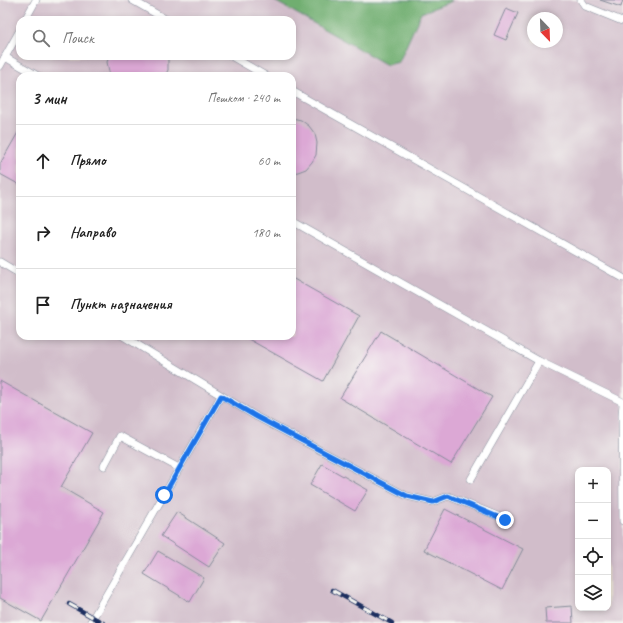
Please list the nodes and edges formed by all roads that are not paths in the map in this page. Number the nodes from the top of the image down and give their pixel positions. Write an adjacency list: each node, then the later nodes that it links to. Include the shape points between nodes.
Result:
1 (36, 0): 4 (lane)
2 (132, 0): 5 (lane)
3 (581, 0): 6 (lane, via 585,6)
4 (27, 16)
5 (160, 16)
6 (623, 20)
7 (16, 37): 8 (lane)
8 (5, 57): 10 (lane); 11 (lane)
9 (238, 60): 12 (lane)
10 (0, 66)
11 (31, 72)
12 (259, 72)
13 (296, 93): 17 (lane)
14 (296, 223): 19 (lane)
15 (0, 262): 16 (lane)
16 (16, 272)
17 (623, 278)
18 (130, 340): 20 (lane)
19 (539, 361): 21 (lane); 24 (lane)
20 (221, 396): 23 (lane); 25 (lane, via 407,496 433,502 448,496)
21 (623, 403): 26 (lane)
22 (104, 466): 23 (lane, via 120,436)
23 (179, 468): 27 (lane)
24 (471, 479)
25 (505, 520)
26 (623, 521)
27 (90, 623)

